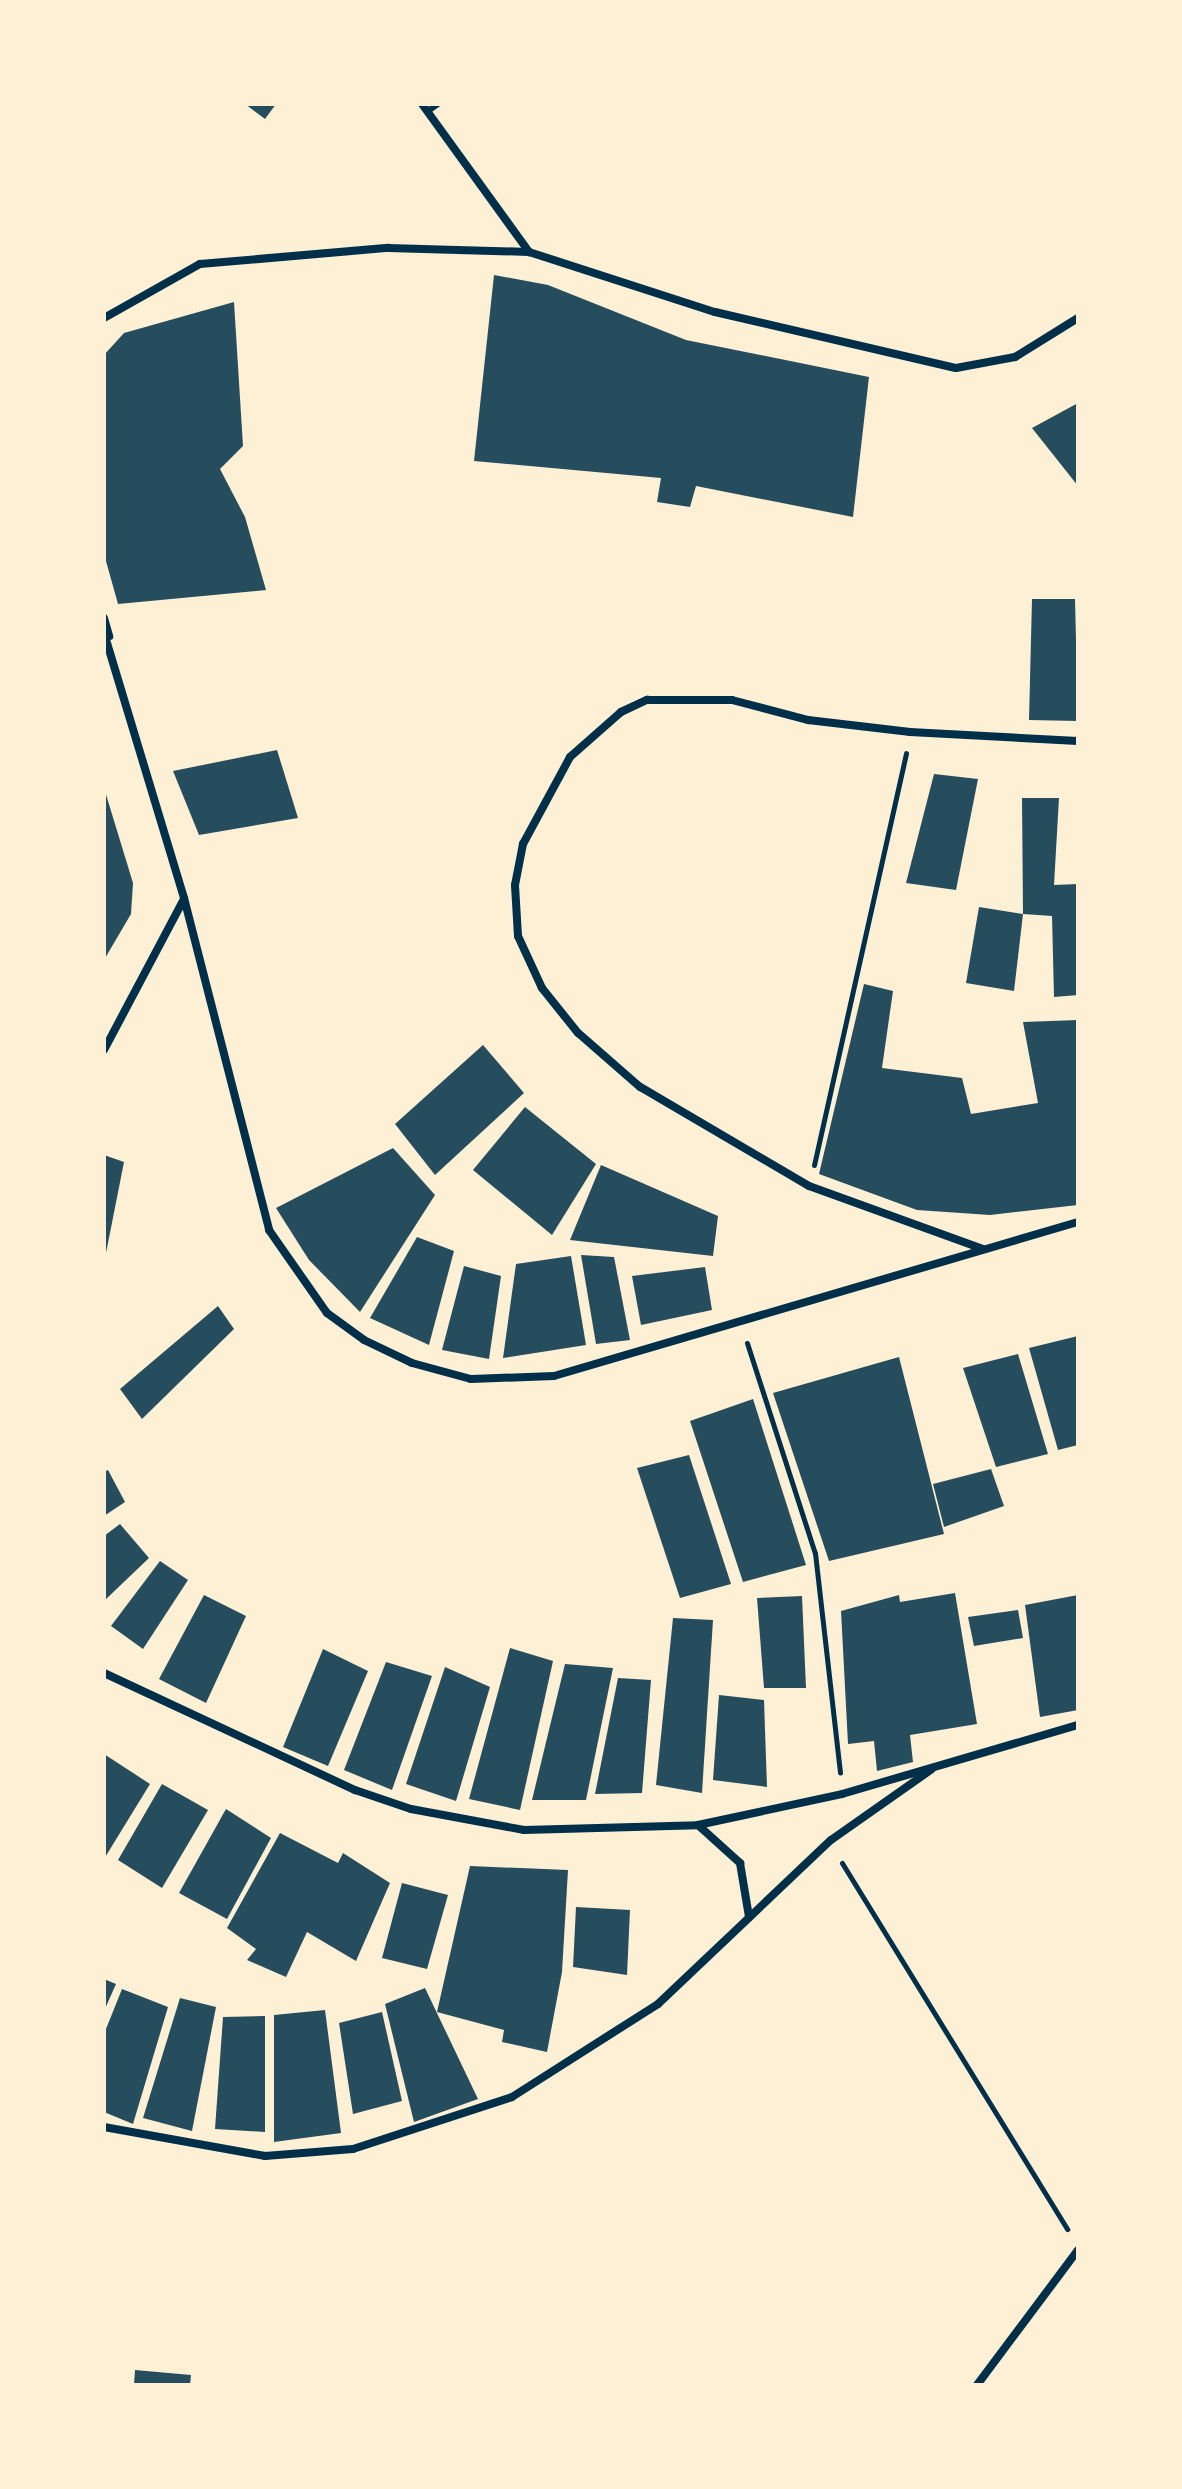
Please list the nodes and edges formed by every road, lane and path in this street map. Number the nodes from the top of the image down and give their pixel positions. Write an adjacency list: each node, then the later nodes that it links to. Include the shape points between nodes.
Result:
1 (438, 104): 2 (lane)
2 (425, 108): 3 (street)
3 (529, 252): 4 (street, via 388,248 200,264); 5 (street, via 715,312 943,366 1015,357)
4 (104, 318)
5 (1078, 318)
6 (104, 618): 7 (street)
7 (106, 635): 10 (street)
8 (910, 732): 9 (street); 12 (path); 12 (street, via 808,720 732,700 647,700 621,712 570,757 523,844 515,885 518,936 542,988 578,1033 687,1121)
9 (1078, 741)
10 (184, 898): 11 (street); 15 (street, via 269,1230 327,1313 412,1363 471,1379 554,1376)
11 (104, 1050)
12 (809, 1186): 14 (street)
13 (1078, 1222): 14 (street)
14 (984, 1249): 15 (street)
15 (741, 1326): 19 (path, via 815,1553)
16 (104, 1673): 20 (street, via 282,1760 411,1809 524,1830)
17 (1078, 1725): 18 (street)
18 (939, 1764): 19 (street); 21 (street)
19 (842, 1794): 20 (street)
20 (698, 1825): 22 (street, via 740,1863)
21 (831, 1840): 22 (street); 24 (path, via 1049,2210)
22 (749, 1917): 23 (street, via 658,2004 585,2055 512,2097 444,2123 353,2149 265,2156)
23 (104, 2127)
24 (1078, 2242)
25 (1078, 2250): 26 (street)
26 (977, 2385)

